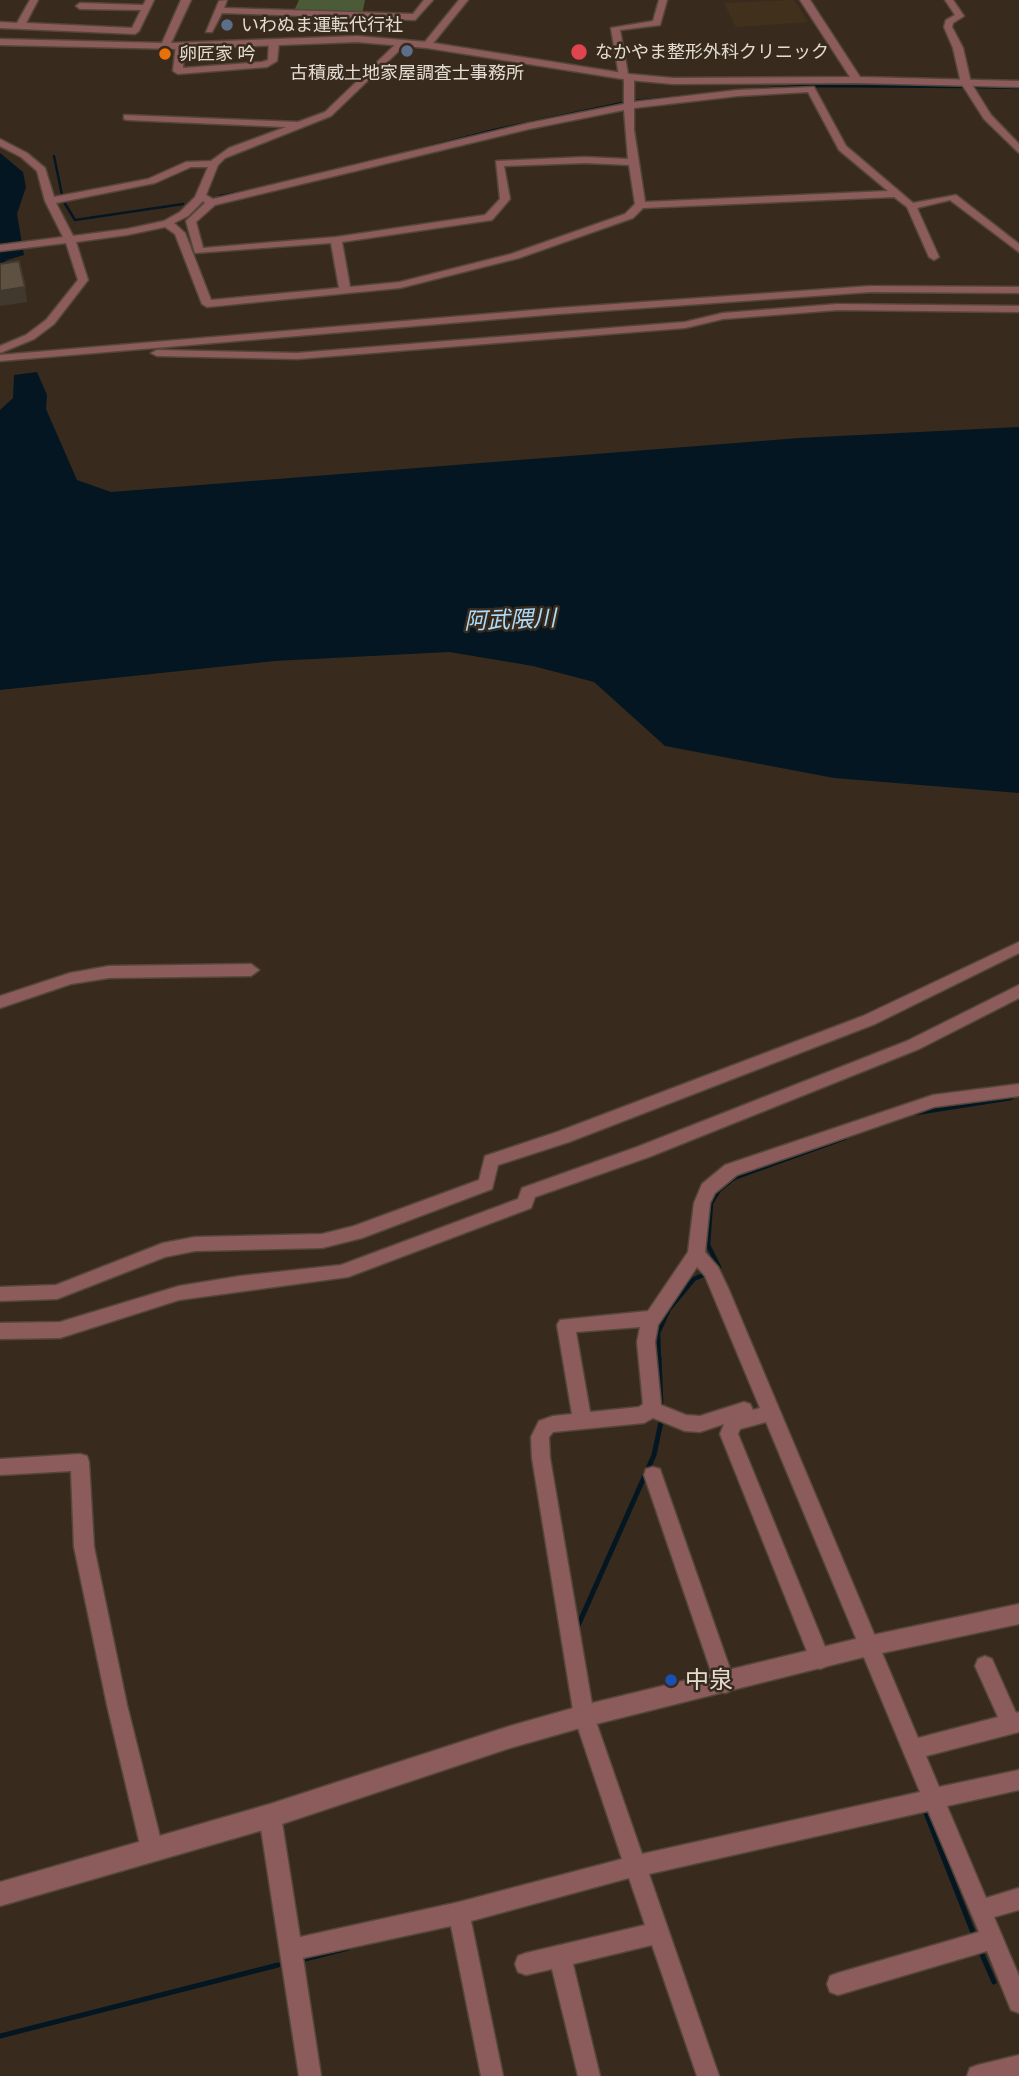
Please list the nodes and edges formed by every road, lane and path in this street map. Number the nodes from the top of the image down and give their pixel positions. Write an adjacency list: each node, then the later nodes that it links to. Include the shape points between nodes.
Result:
1 (34, 0): 13 (street)
2 (186, 0): 20 (street)
3 (223, 0): 11 (street)
4 (429, 0): 11 (street, via 415,18)
5 (464, 0): 19 (street)
6 (663, 0): 22 (street, via 657,23 615,28)
7 (805, 0): 23 (street)
8 (949, 0): 24 (street, via 960,16 948,27)
9 (82, 3): 10 (street); 14 (street)
10 (148, 4): 14 (street, via 135,31)
11 (219, 10): 15 (street)
12 (0, 25): 13 (street)
13 (20, 26): 14 (street)
14 (68, 28)
15 (209, 30)
16 (0, 42): 20 (street)
17 (274, 42): 18 (street, via 342,38); 21 (street); 21 (street, via 272,61 264,65 178,71)
18 (403, 42): 19 (street); 28 (street, via 328,114)
19 (427, 45): 22 (street)
20 (165, 46): 21 (street)
21 (179, 46)
22 (626, 77): 23 (street); 26 (street)
23 (857, 80): 24 (street)
24 (966, 83): 25 (street); 30 (street, via 986,117)
25 (1019, 84)
26 (628, 106): 31 (street); 33 (street, via 811,89 842,148); 36 (street)
27 (127, 117): 28 (street)
28 (304, 124): 32 (street, via 232,150)
29 (0, 142): 35 (street, via 43,170)
30 (1018, 148)
31 (633, 162): 37 (street); 41 (street, via 499,163 505,199 488,219)
32 (214, 164): 34 (street); 35 (street, via 189,164 151,181)
33 (897, 194): 37 (street); 38 (street)
34 (200, 198): 36 (street); 39 (street)
35 (50, 201): 40 (street)
36 (211, 203): 41 (street, via 191,221 199,251)
37 (640, 205): 46 (street, via 629,216 500,261 400,285)
38 (911, 206): 43 (street, via 952,197); 44 (street)
39 (167, 223): 40 (street); 46 (street, via 180,233 207,304)
40 (66, 240): 42 (street); 48 (street, via 83,280 50,322)
41 (336, 240): 46 (street)
42 (0, 248)
43 (1019, 249)
44 (933, 257)
45 (1019, 290): 49 (street, via 858,290)
46 (345, 291)
47 (1019, 309): 49 (street, via 838,307 298,356)
48 (0, 350)
49 (60, 352): 50 (street)
50 (0, 358)
51 (1019, 947): 57 (street, via 869,1020 491,1161 486,1184 356,1233 322,1241 194,1244 163,1250 57,1292)
52 (251, 970): 54 (street, via 109,972 70,979)
53 (1019, 991): 59 (street, via 913,1045 528,1193 525,1203 342,1272 179,1293 60,1330)
54 (0, 1002)
55 (1017, 1094): 56 (street, via 933,1101 731,1170 708,1189 702,1203)
56 (696, 1254): 58 (street); 60 (street, via 712,1272)
57 (0, 1294)
58 (654, 1318): 61 (street, via 646,1342); 62 (street, via 566,1325)
59 (0, 1331)
60 (769, 1408): 61 (street, via 700,1424); 66 (street); 67 (street, via 734,1423 729,1434)
61 (650, 1409): 62 (street, via 644,1415)
62 (582, 1421): 70 (street, via 545,1427 540,1437)
63 (0, 1467): 76 (street, via 80,1462 84,1547)
64 (653, 1475): 69 (street)
65 (1019, 1614): 66 (street)
66 (868, 1646): 67 (street); 72 (street)
67 (820, 1659): 69 (street)
68 (985, 1680): 71 (street)
69 (725, 1683): 70 (street)
70 (584, 1716): 75 (street); 77 (street)
71 (1015, 1723): 72 (street)
72 (913, 1749): 74 (street)
73 (1019, 1780): 74 (street)
74 (933, 1799): 77 (street); 80 (street)
75 (270, 1816): 76 (street); 84 (street)
76 (152, 1849): 78 (street)
77 (635, 1866): 81 (street); 82 (street)
78 (0, 1894)
79 (1019, 1899): 80 (street)
80 (983, 1910): 83 (street)
81 (458, 1913): 84 (street); 91 (street)
82 (659, 1933): 85 (street); 93 (street)
83 (994, 1938): 87 (street); 88 (street)
84 (290, 1950): 90 (street)
85 (560, 1956): 86 (street); 92 (street)
86 (526, 1964)
87 (838, 1984)
88 (1019, 2002)
89 (1019, 2066): 94 (street)
90 (310, 2076)
91 (492, 2076)
92 (589, 2076)
93 (708, 2076)
94 (978, 2076)

